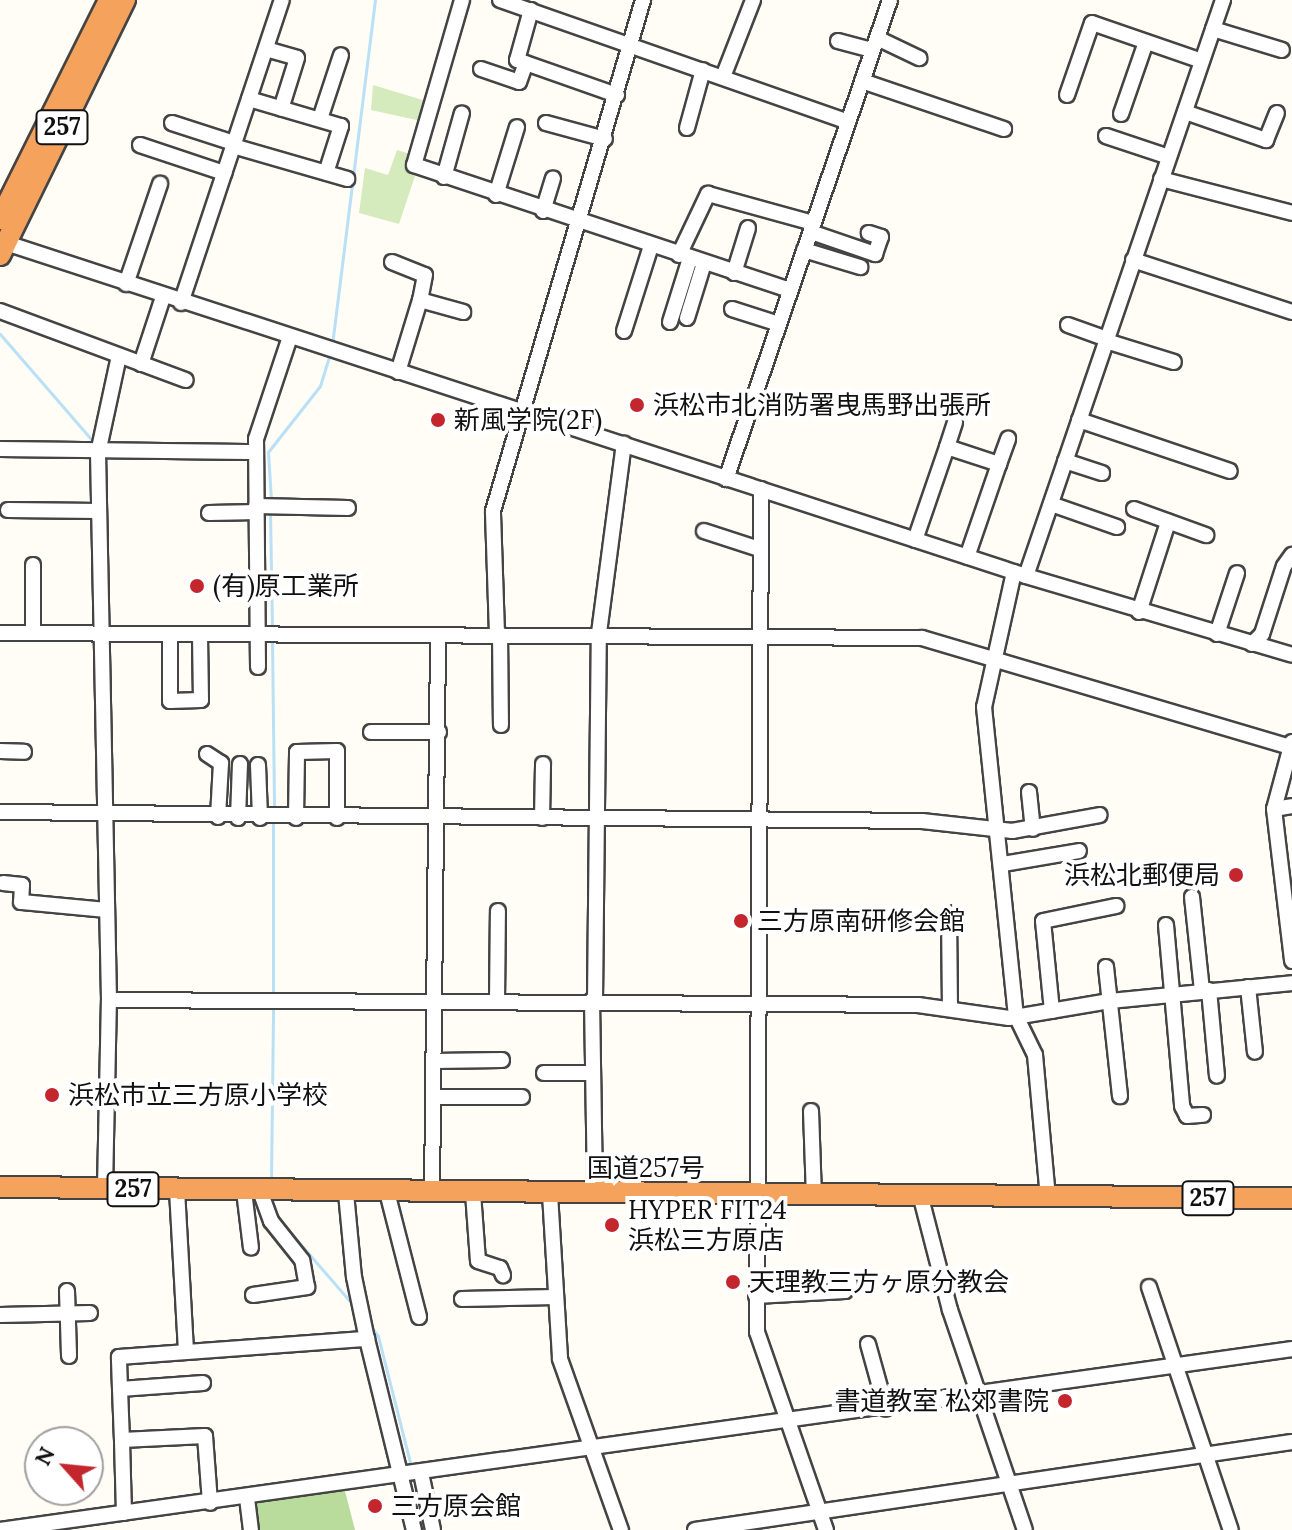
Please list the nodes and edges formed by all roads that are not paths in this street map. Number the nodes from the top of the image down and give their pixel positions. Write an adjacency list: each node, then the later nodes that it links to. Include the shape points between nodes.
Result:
1 (109, 0): 56 (highway, 257)
2 (125, 0): 62 (highway, 257)
3 (282, 0): 16 (street)
4 (462, 0): 48 (street, via 414,165)
5 (500, 0): 10 (street)
6 (643, 0): 14 (street)
7 (753, 0): 24 (street)
8 (890, 0): 15 (street)
9 (1223, 0): 11 (street)
10 (531, 10): 14 (street); 21 (street, via 517,60)
11 (1213, 29): 17 (street); 20 (street)
12 (838, 41): 15 (street)
13 (1146, 42): 20 (street); 27 (street, via 1092,23); 33 (street)
14 (630, 44): 23 (street); 26 (street)
15 (874, 44): 19 (street); 25 (street)
16 (266, 49): 28 (street); 29 (street, via 297,58)
17 (1282, 50)
18 (341, 55): 34 (street)
19 (919, 58)
20 (1202, 61): 30 (street)
21 (526, 63): 22 (street, via 519,82); 26 (street)
22 (481, 69)
23 (703, 70): 24 (street); 39 (street)
24 (723, 77): 35 (street)
25 (862, 81): 35 (street); 40 (street)
26 (617, 95): 42 (street)
27 (1067, 95)
28 (249, 99): 29 (street); 43 (street)
29 (281, 109): 34 (street)
30 (1185, 112): 32 (street, via 1266,140); 45 (street)
31 (462, 113): 48 (street)
32 (1277, 113)
33 (1121, 114)
34 (320, 119): 47 (street, via 341,126)
35 (848, 122): 59 (street)
36 (172, 123): 43 (street)
37 (546, 123): 42 (street)
38 (517, 127): 53 (street)
39 (687, 128)
40 (1004, 129)
41 (1106, 136): 45 (street)
42 (605, 139): 57 (street)
43 (234, 144): 46 (street); 47 (street)
44 (140, 145): 46 (street)
45 (1169, 157): 51 (street)
46 (224, 173): 73 (street)
47 (326, 173): 50 (street)
48 (444, 177): 53 (street)
49 (553, 178): 54 (street)
50 (347, 179)
51 (1161, 179): 55 (street); 65 (street)
52 (160, 184): 69 (street)
53 (496, 195): 54 (street)
54 (543, 211): 57 (street)
55 (1292, 213)
56 (0, 219)
57 (580, 222): 61 (street); 90 (street)
58 (748, 228): 68 (street)
59 (812, 228): 60 (street, via 875,254 881,237); 63 (street); 64 (street, via 708,194)
60 (869, 233)
61 (651, 246): 64 (street); 82 (street)
62 (2, 247): 69 (street)
63 (804, 250): 67 (street); 70 (street)
64 (691, 258): 68 (street); 78 (street); 79 (street)
65 (1133, 260): 77 (street); 84 (street)
66 (392, 262): 72 (street, via 425,275)
67 (860, 267)
68 (734, 273): 70 (street)
69 (126, 284): 71 (street)
70 (790, 290): 80 (street)
71 (163, 297): 73 (street); 87 (street)
72 (420, 300): 76 (street); 88 (street)
73 (181, 303): 83 (street)
74 (732, 309): 80 (street)
75 (0, 311): 85 (street)
76 (463, 312)
77 (1292, 312)
78 (687, 318)
79 (670, 322)
80 (779, 324): 103 (street)
81 (1068, 325): 84 (street)
82 (624, 331)
83 (290, 337): 88 (street); 95 (street)
84 (1106, 340): 86 (street); 91 (street)
85 (119, 356): 87 (street); 98 (street)
86 (1174, 362)
87 (141, 364): 89 (street)
88 (398, 372): 90 (street)
89 (186, 380)
90 (523, 413): 94 (street); 131 (street, via 493,511)
91 (1079, 420): 99 (street); 101 (street)
92 (955, 422): 96 (street)
93 (1008, 439): 100 (street)
94 (624, 444): 103 (street); 126 (street)
95 (255, 447): 98 (street); 107 (street)
96 (947, 447): 100 (street); 116 (street)
97 (0, 449): 98 (street)
98 (98, 453): 110 (street)
99 (1065, 461): 102 (street); 105 (street)
100 (999, 464): 119 (street)
101 (1230, 471)
102 (1102, 473)
103 (726, 479): 104 (street)
104 (761, 489): 116 (street); 117 (street)
105 (1051, 504): 113 (street); 122 (street)
106 (348, 508): 107 (street)
107 (256, 509): 111 (street); 130 (street)
108 (1134, 509): 112 (street)
109 (8, 510): 110 (street)
110 (99, 511): 127 (street)
111 (209, 513)
112 (1168, 522): 115 (street); 123 (street)
113 (1117, 527)
114 (704, 531): 117 (street)
115 (1206, 535)
116 (915, 540): 119 (street)
117 (759, 549): 134 (street)
118 (1292, 555): 135 (street, via 1262,634)
119 (967, 557): 122 (street)
120 (33, 565): 125 (street)
121 (1237, 573): 132 (street)
122 (1020, 574): 123 (street); 137 (street)
123 (1139, 612): 132 (street)
124 (0, 633): 125 (street)
125 (33, 633): 127 (street)
126 (599, 633): 131 (street); 134 (street); 156 (street)
127 (101, 634): 128 (street); 153 (street)
128 (170, 634): 129 (street); 129 (street, via 170,701 201,700)
129 (200, 634): 130 (street)
130 (268, 634): 133 (street); 138 (street)
131 (498, 634): 133 (street); 139 (street)
132 (1217, 634): 135 (street)
133 (438, 635): 141 (street)
134 (761, 637): 137 (street, via 922,638); 162 (street)
135 (1252, 644): 136 (street)
136 (1292, 655)
137 (994, 660): 142 (street); 164 (street, via 984,707)
138 (258, 667)
139 (501, 725)
140 (371, 732): 141 (street)
141 (439, 732): 161 (street)
142 (1291, 745): 151 (street)
143 (0, 751): 144 (street)
144 (24, 752)
145 (207, 754): 155 (street, via 220,760)
146 (240, 764): 157 (street)
147 (543, 764): 160 (street)
148 (258, 765): 158 (street)
149 (1029, 792): 163 (street)
150 (1292, 806): 151 (street)
151 (1274, 809): 168 (street)
152 (0, 812): 153 (street)
153 (104, 815): 155 (street); 171 (street)
154 (1100, 815): 163 (street)
155 (218, 817): 157 (street)
156 (599, 817): 160 (street); 162 (street); 182 (street)
157 (238, 818): 158 (street)
158 (278, 818): 159 (street); 159 (street, via 297,752 337,751)
159 (337, 818): 161 (street)
160 (542, 818): 161 (street)
161 (437, 819): 185 (street)
162 (759, 820): 164 (street, via 922,821); 186 (street)
163 (1033, 829): 164 (street)
164 (1000, 830): 166 (street)
165 (1079, 851): 166 (street)
166 (1003, 864): 189 (street)
167 (3, 883): 171 (street, via 22,885 21,902)
168 (1288, 889): 175 (street)
169 (1192, 897): 179 (street)
170 (1116, 906): 188 (street, via 1043,921)
171 (105, 910): 181 (street)
172 (498, 911): 183 (street)
173 (949, 913): 187 (street)
174 (1166, 925): 180 (street)
175 (1292, 961)
176 (1106, 967): 184 (street)
177 (1292, 983): 178 (street)
178 (1248, 987): 179 (street); 190 (street)
179 (1205, 990): 180 (street); 195 (street)
180 (1171, 994): 184 (street); 200 (street, via 1184,1111)
181 (109, 1000): 185 (street); 202 (street)
182 (594, 1000): 183 (street); 186 (street); 194 (street)
183 (497, 1001): 185 (street)
184 (1110, 1001): 188 (street); 196 (street)
185 (435, 1002): 192 (street)
186 (759, 1002): 187 (street); 211 (street)
187 (950, 1009): 189 (street)
188 (1052, 1011): 189 (street)
189 (1016, 1016): 213 (street, via 1035,1055)
190 (1255, 1052)
191 (502, 1060): 192 (street)
192 (434, 1061): 197 (street)
193 (544, 1073): 194 (street)
194 (593, 1073): 210 (street)
195 (1217, 1076)
196 (1120, 1096)
197 (433, 1097): 198 (street); 207 (street)
198 (522, 1097)
199 (811, 1111): 212 (street)
200 (1203, 1115)
201 (0, 1187): 202 (highway, 国道257号 / 257)
202 (105, 1188): 203 (highway, 国道257号 / 257)
203 (177, 1190): 204 (highway, 国道257号 / 257); 232 (street)
204 (263, 1191): 206 (highway, 国道257号 / 257); 216 (street); 221 (street, via 271,1221 302,1260 307,1287)
205 (387, 1192): 206 (highway, 国道257号 / 257); 207 (highway, 国道257号 / 257); 228 (street)
206 (346, 1193): 229 (street, via 357,1301)
207 (432, 1193): 208 (highway, 国道257号 / 257)
208 (473, 1193): 209 (highway, 国道257号 / 257); 217 (street, via 478,1261 500,1268)
209 (550, 1194): 210 (highway, 国道257号 / 257); 223 (street)
210 (595, 1194): 211 (highway, 国道257号 / 257)
211 (754, 1194): 212 (highway, 国道257号 / 257); 222 (street)
212 (814, 1195): 214 (highway, 国道257号 / 257)
213 (1048, 1197): 214 (highway, 国道257号 / 257); 215 (highway, 国道257号 / 257)
214 (921, 1198): 237 (street, via 933,1256)
215 (1292, 1198)
216 (251, 1248)
217 (503, 1275)
218 (850, 1283): 222 (street, via 845,1291)
219 (1149, 1287): 234 (street)
220 (67, 1291): 226 (street)
221 (253, 1295)
222 (756, 1296): 239 (street, via 757,1332)
223 (555, 1297): 224 (street); 242 (street, via 560,1359)
224 (462, 1299)
225 (90, 1313): 226 (street)
226 (67, 1314): 227 (street); 233 (street)
227 (0, 1315)
228 (419, 1317)
229 (366, 1334): 232 (street); 245 (street)
230 (868, 1344): 238 (street)
231 (1292, 1349): 234 (street)
232 (186, 1352): 236 (street, via 119,1357)
233 (69, 1356)
234 (1174, 1365): 237 (street); 243 (street)
235 (203, 1383): 236 (street)
236 (120, 1389): 240 (street)
237 (979, 1395): 238 (street); 246 (street)
238 (886, 1409): 239 (street)
239 (790, 1423): 242 (street); 249 (street)
240 (122, 1440): 248 (street, via 205,1436); 250 (street)
241 (1292, 1442): 243 (street)
242 (590, 1450): 244 (street); 255 (street)
243 (1205, 1455): 246 (street); 259 (street)
244 (421, 1473): 245 (street); 254 (street)
245 (401, 1477): 247 (street); 253 (street)
246 (1010, 1482): 249 (street); 258 (street)
247 (247, 1498): 248 (street); 252 (street)
248 (210, 1503): 250 (street)
249 (820, 1511): 256 (street); 257 (street)
250 (124, 1513): 251 (street)
251 (0, 1530)
252 (251, 1530)
253 (414, 1530)
254 (433, 1530)
255 (621, 1530)
256 (695, 1530)
257 (826, 1530)
258 (1025, 1530)
259 (1231, 1530)

